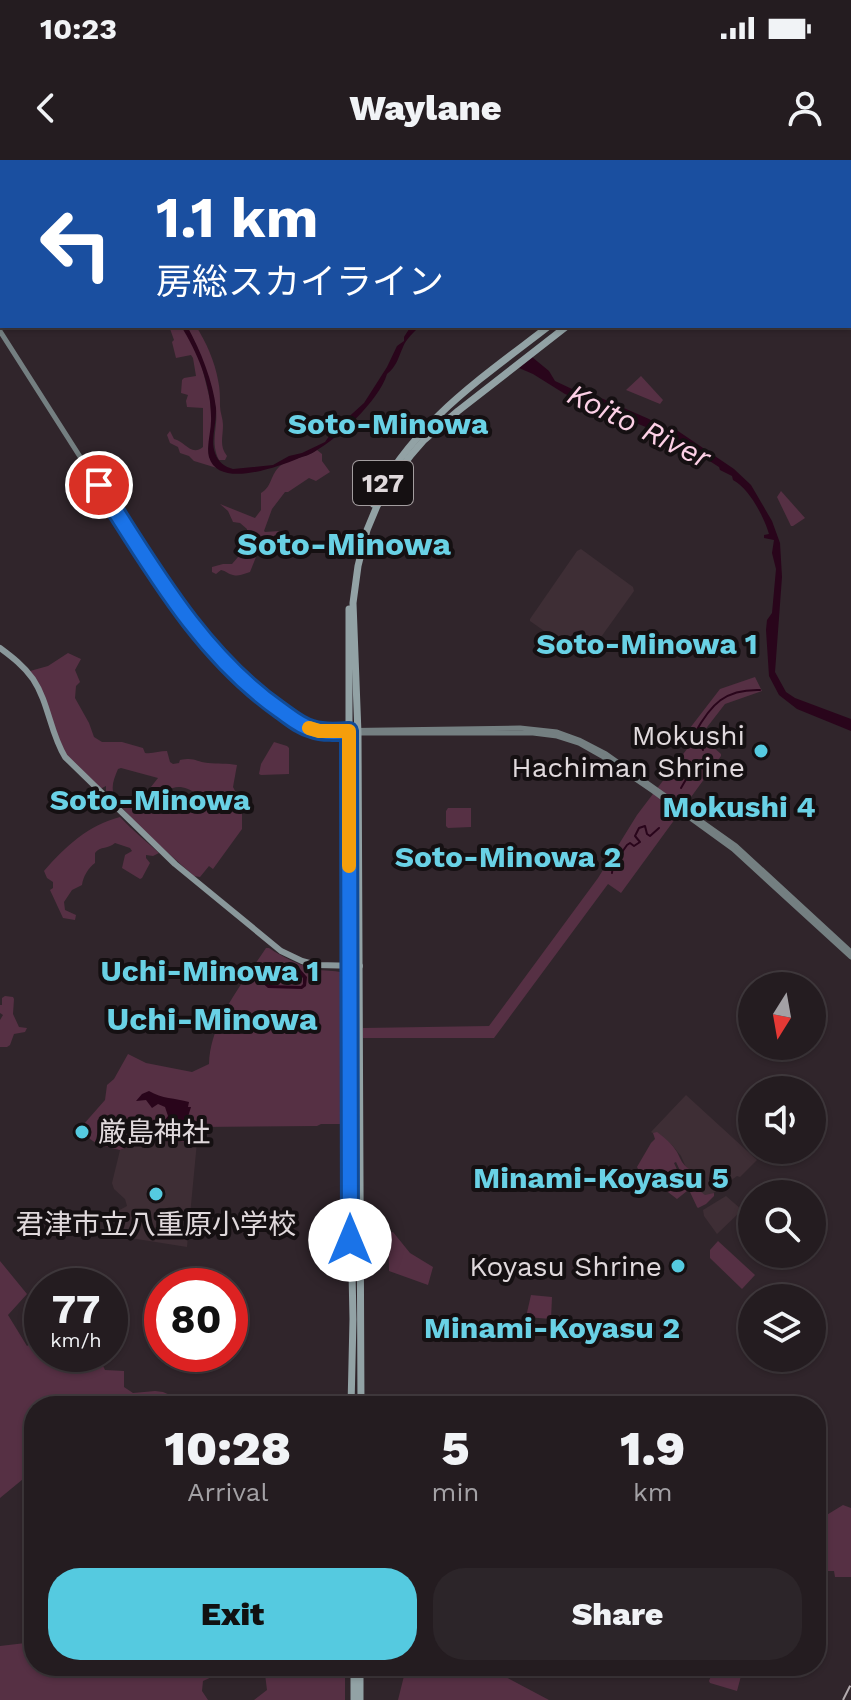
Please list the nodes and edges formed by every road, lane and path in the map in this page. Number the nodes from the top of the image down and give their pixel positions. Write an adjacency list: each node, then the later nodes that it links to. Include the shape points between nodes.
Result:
1 (546, 328): 5 (highway, 127, via 419,433 387,476 367,516 350,584)
2 (564, 328): 6 (highway, 127, via 424,440 382,496 358,566 353,603)
3 (0, 331): 5 (main road, via 156,576 221,659 303,726)
4 (0, 650): 8 (main road, via 38,689 65,757 175,864 281,951 317,965)
5 (349, 731): 6 (main road); 8 (highway, 127)
6 (358, 732): 7 (main road, via 520,728 579,740 736,846); 9 (highway, 127)
7 (851, 954)
8 (349, 966): 9 (main road); 10 (highway, 127)
9 (360, 966): 11 (highway, 127)
10 (351, 1396)
11 (361, 1396)
12 (357, 1676): 13 (highway)
13 (357, 1700)

